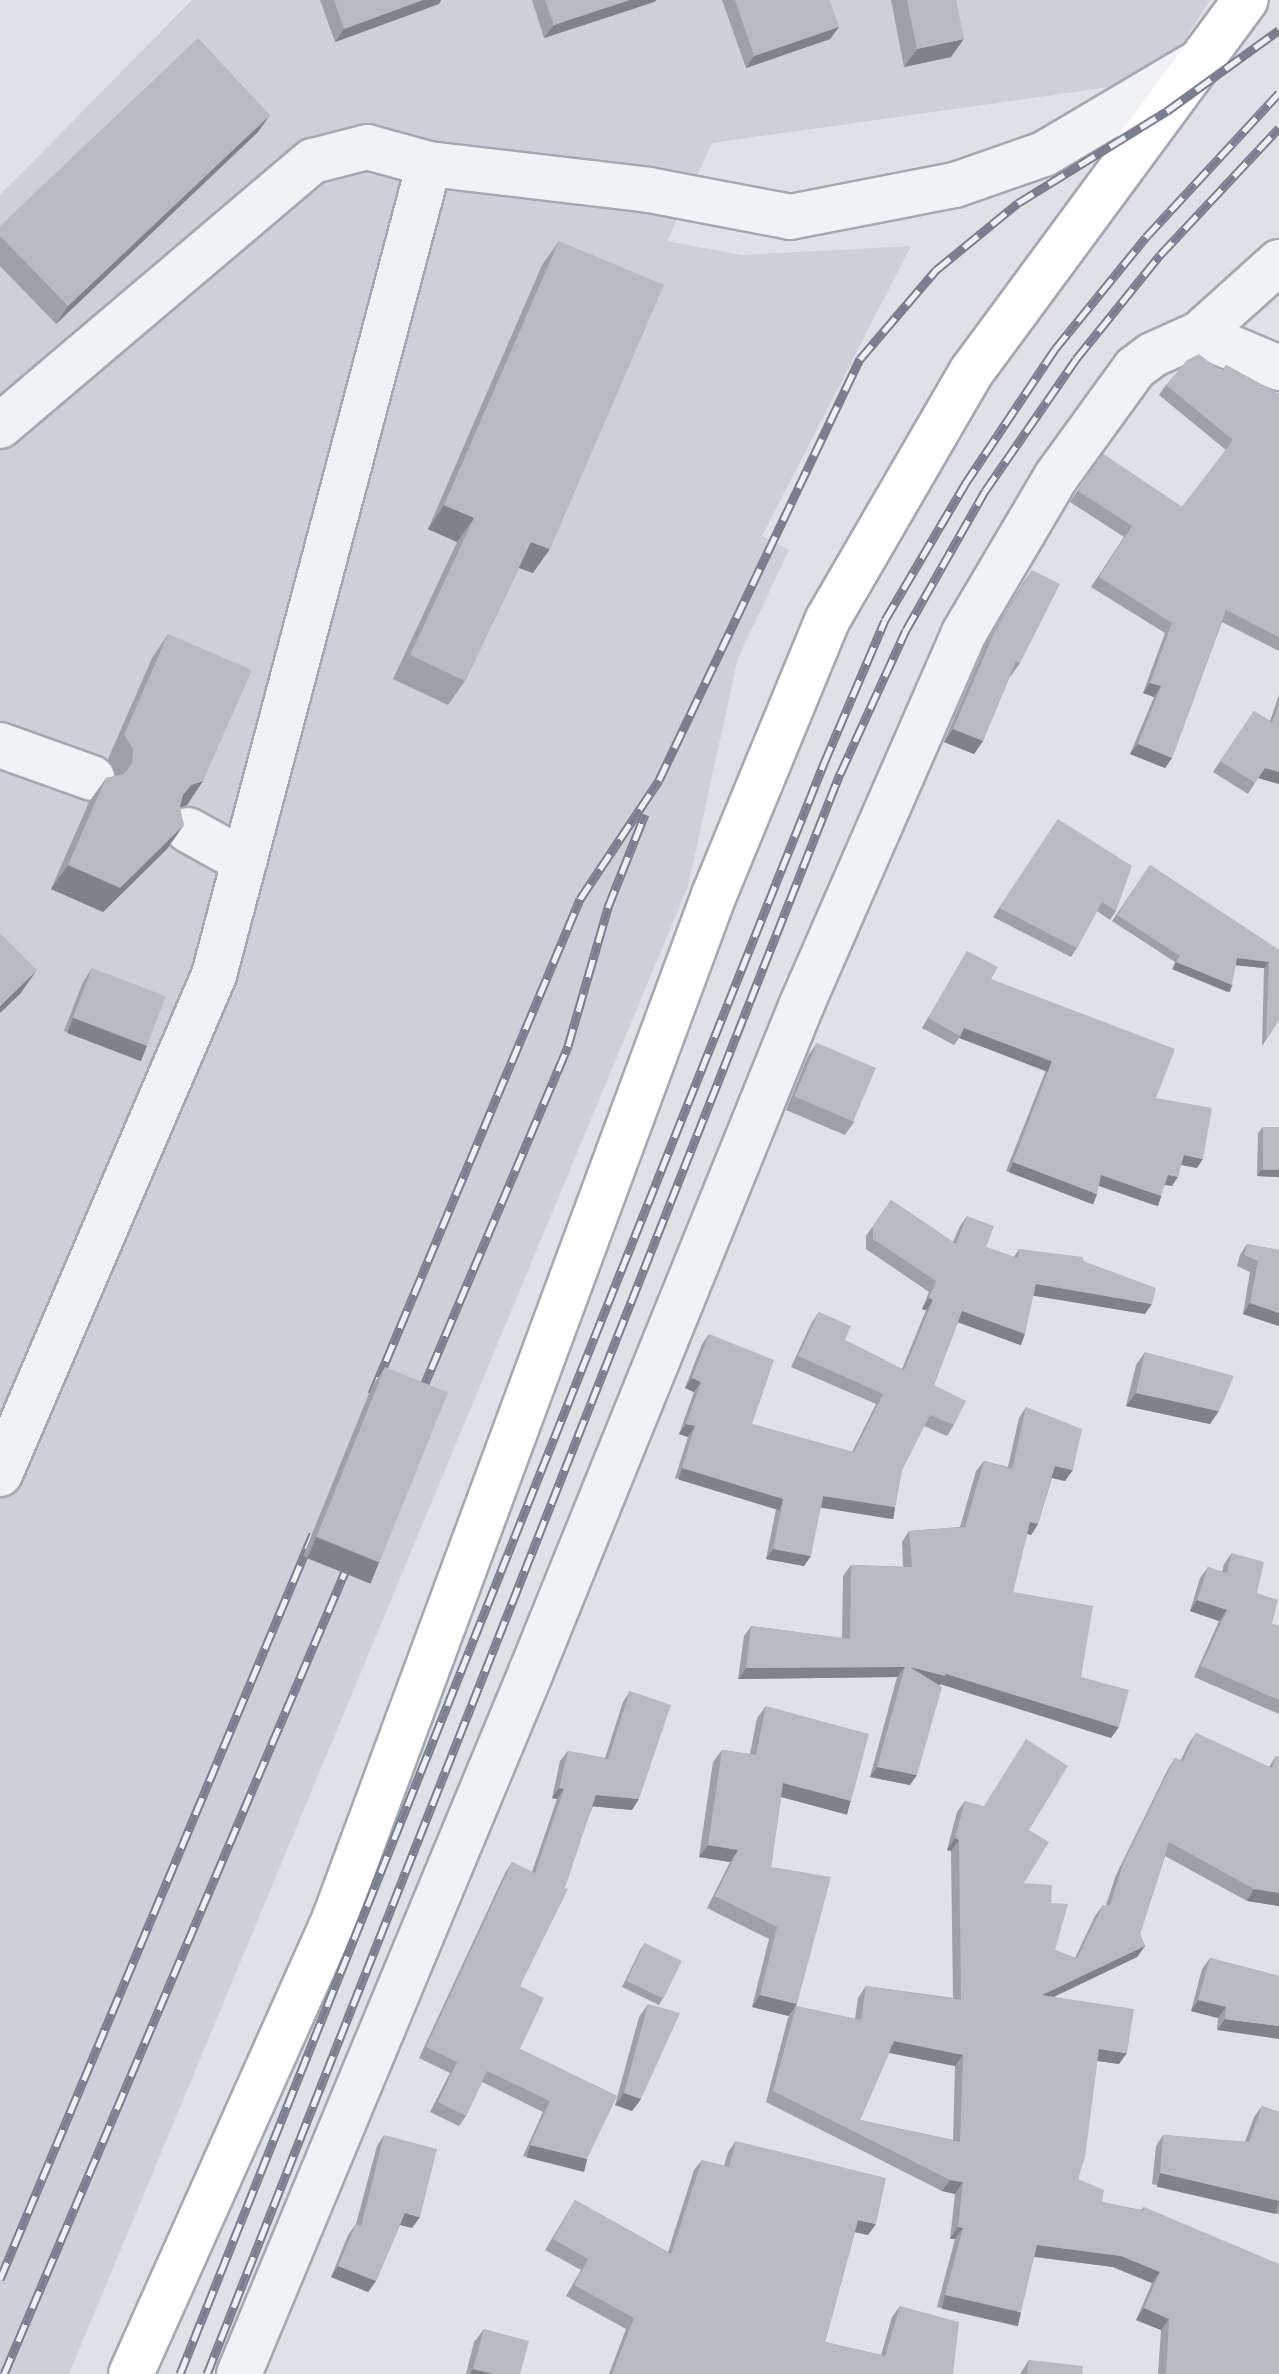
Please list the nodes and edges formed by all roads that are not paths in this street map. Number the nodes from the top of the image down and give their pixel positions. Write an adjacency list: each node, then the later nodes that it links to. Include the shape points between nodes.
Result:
1 (1246, 0): 2 (main road)
2 (1206, 57): 3 (street, via 1044,154 955,185 790,217 649,190); 13 (main road, via 972,371 828,619 714,895 334,1920)
3 (429, 164): 7 (street, via 367,147 313,161); 11 (street)
4 (1279, 262): 5 (street)
5 (1199, 334): 6 (street); 14 (street, via 1135,368 1056,477 964,633 802,1004)
6 (1279, 368)
7 (0, 426)
8 (0, 745): 9 (street)
9 (92, 778)
10 (188, 830): 11 (street)
11 (244, 861): 12 (street, via 214,975)
12 (0, 1474)
13 (131, 2374)
14 (239, 2374)

